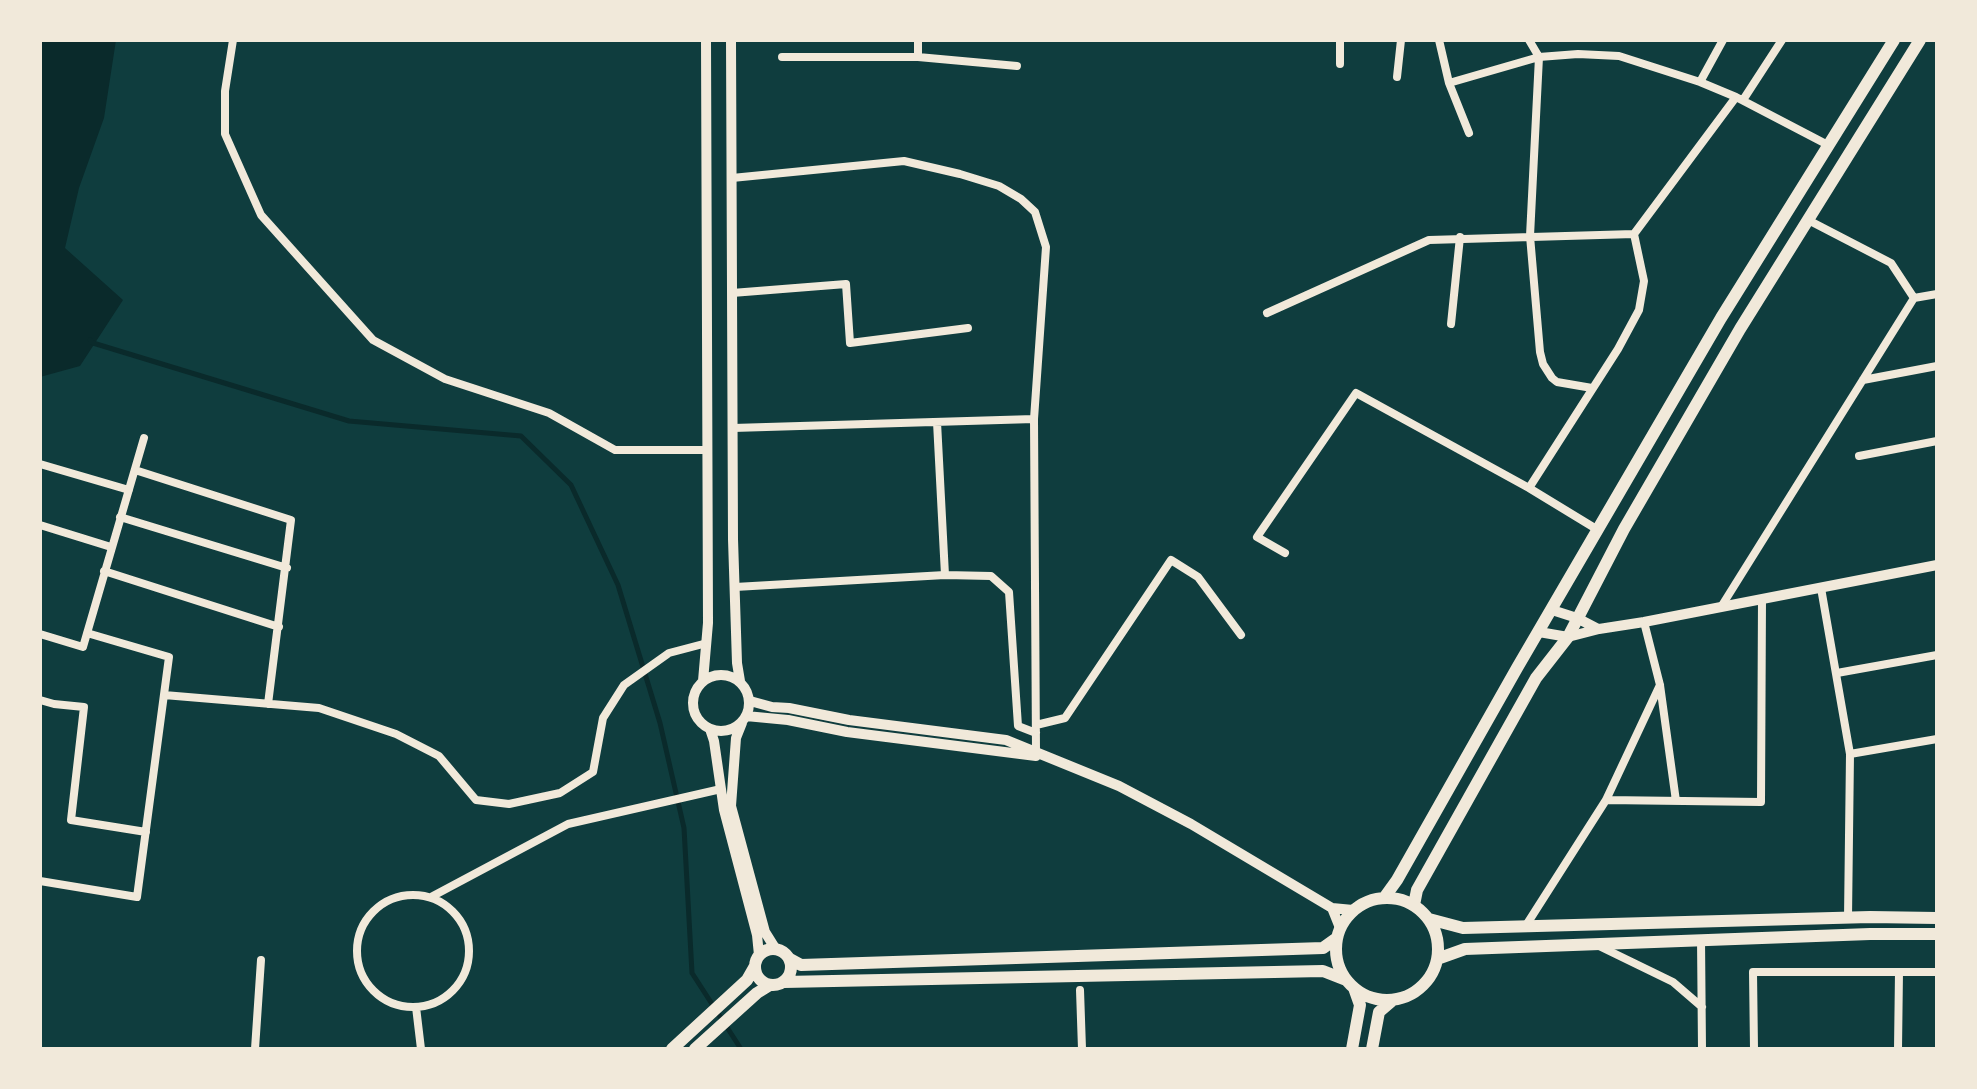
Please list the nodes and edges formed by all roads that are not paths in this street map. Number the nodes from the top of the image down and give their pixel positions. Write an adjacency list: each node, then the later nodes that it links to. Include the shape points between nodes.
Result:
1 (233, 40): 43 (street, via 224,134 260,215 373,340 445,380 549,413 616,450)
2 (706, 40): 43 (street)
3 (731, 40): 24 (street)
4 (918, 40): 14 (street)
5 (1340, 40): 16 (street)
6 (1401, 40): 18 (street)
7 (1439, 40): 20 (street)
8 (1529, 40): 15 (street)
9 (1723, 40): 19 (street)
10 (1782, 40): 21 (street)
11 (1894, 40): 23 (main road)
12 (1920, 40): 25 (main road)
13 (782, 57): 14 (street)
14 (918, 57): 17 (street)
15 (1538, 57): 19 (street, via 1619,56); 20 (street); 27 (street)
16 (1340, 64)
17 (1017, 66)
18 (1397, 77)
19 (1700, 82): 21 (street)
20 (1449, 83): 22 (street)
21 (1740, 99): 23 (street); 26 (street)
22 (1469, 133)
23 (1828, 144): 51 (main road)
24 (732, 178): 29 (street); 38 (street, via 904,161 999,186 1021,200 1035,212 1046,247)
25 (1808, 220): 31 (street, via 1891,263); 63 (main road)
26 (1634, 234): 27 (street); 37 (street, via 1644,280 1638,310)
27 (1530, 236): 28 (street); 37 (street, via 1542,364 1557,382)
28 (1460, 238): 32 (street, via 1429,240); 33 (street)
29 (732, 293): 34 (street, via 846,284 850,343); 40 (street)
30 (1937, 294): 31 (street)
31 (1914, 298): 36 (street)
32 (1267, 312)
33 (1451, 324)
34 (968, 328)
35 (1937, 366): 36 (street)
36 (1862, 380): 61 (street)
37 (1592, 388): 47 (street)
38 (1034, 419): 39 (street); 84 (street)
39 (937, 422): 40 (street); 57 (street)
40 (733, 428): 58 (street)
41 (144, 438): 46 (street)
42 (1937, 441): 44 (street)
43 (707, 450): 72 (street)
44 (1859, 456)
45 (40, 464): 48 (street)
46 (135, 470): 48 (street); 55 (street, via 292,520)
47 (1529, 488): 51 (street); 53 (street, via 1356,393 1257,537)
48 (129, 490): 49 (street)
49 (120, 517): 52 (street); 55 (street)
50 (40, 526): 52 (street)
51 (1598, 530): 62 (main road)
52 (112, 547): 56 (street)
53 (1285, 552)
54 (1937, 565): 59 (street)
55 (287, 568): 65 (street)
56 (104, 571): 65 (street); 68 (street)
57 (945, 574): 58 (street); 84 (street, via 991,576 1010,592 1018,726)
58 (734, 587): 76 (street)
59 (1821, 588): 60 (street); 74 (street)
60 (1762, 599): 61 (street); 91 (street, via 1761,802)
61 (1720, 607): 64 (street)
62 (1552, 610): 63 (street); 67 (main road)
63 (1578, 618): 66 (street); 71 (main road)
64 (1644, 622): 66 (street); 77 (street)
65 (278, 627): 81 (street)
66 (1599, 629): 71 (street)
67 (1539, 632): 71 (street); 95 (main road)
68 (87, 633): 69 (street, via 82,647); 78 (street, via 169,657)
69 (40, 634)
70 (1241, 634): 84 (street, via 1198,577 1171,560 1065,718)
71 (1568, 638): 96 (main road, via 1536,678)
72 (707, 643): 75 (street); 81 (street, via 669,654 624,685 603,718 593,772 560,793 508,804 476,800 439,756 396,734 319,708)
73 (1937, 654): 74 (street)
74 (1836, 673): 87 (street)
75 (703, 680): 76 (street, via 726,674); 83 (street, via 694,711)
76 (740, 681): 80 (street)
77 (1660, 685): 90 (street); 91 (street)
78 (164, 696): 81 (street); 92 (street)
79 (40, 700): 92 (street, via 84,707 70,820)
80 (750, 701): 82 (street); 86 (street, via 1006,740)
81 (268, 704)
82 (744, 719): 83 (street, via 726,730); 88 (street); 107 (street, via 736,738 731,806)
83 (710, 729): 89 (street)
84 (1036, 729): 86 (street)
85 (1937, 739): 87 (street)
86 (1036, 751): 88 (street)
87 (1850, 754): 99 (street)
88 (1056, 759): 97 (street, via 1191,824)
89 (721, 789): 94 (street, via 568,824); 111 (street, via 757,935)
90 (1606, 800): 91 (street); 102 (street)
91 (1676, 801)
92 (146, 832): 93 (street, via 137,897)
93 (40, 881)
94 (430, 897): 118 (street, via 464,926 469,960 450,993); 118 (street, via 408,894 387,901 364,924 357,945 371,988 391,1002)
95 (1384, 898): 96 (main road); 98 (main road)
96 (1414, 905): 101 (main road)
97 (1332, 908): 98 (street); 103 (street)
98 (1354, 910): 103 (main road)
99 (1848, 918): 100 (main road); 102 (main road)
100 (1937, 918)
101 (1429, 920): 102 (main road, via 1463,928); 109 (main road)
102 (1525, 927)
103 (1339, 933): 108 (main road, via 1322,948 802,966); 115 (main road, via 1337,960)
104 (1937, 934): 105 (main road)
105 (1701, 939): 106 (main road); 119 (street)
106 (1594, 943): 109 (main road, via 1465,949); 119 (street, via 1673,982)
107 (775, 948): 108 (main road); 111 (main road)
108 (790, 958): 114 (main road, via 791,971)
109 (1437, 959): 117 (main road, via 1422,986)
110 (261, 960): 121 (street)
111 (757, 961): 114 (main road, via 758,978); 120 (main road, via 747,980)
112 (1899, 972): 113 (street); 128 (street, via 1753,972); 129 (street)
113 (1937, 972)
114 (777, 983): 115 (main road, via 1323,971); 123 (main road, via 757,992)
115 (1350, 983): 117 (main road, via 1372,998); 125 (main road, via 1360,1006)
116 (1080, 990): 124 (street)
117 (1393, 1000): 126 (main road, via 1379,1012)
118 (416, 1007): 122 (street)
119 (1702, 1008): 127 (street)
120 (677, 1044)
121 (255, 1049)
122 (421, 1049)
123 (695, 1049)
124 (1082, 1049)
125 (1352, 1049)
126 (1372, 1049)
127 (1702, 1049)
128 (1754, 1049)
129 (1898, 1049)

